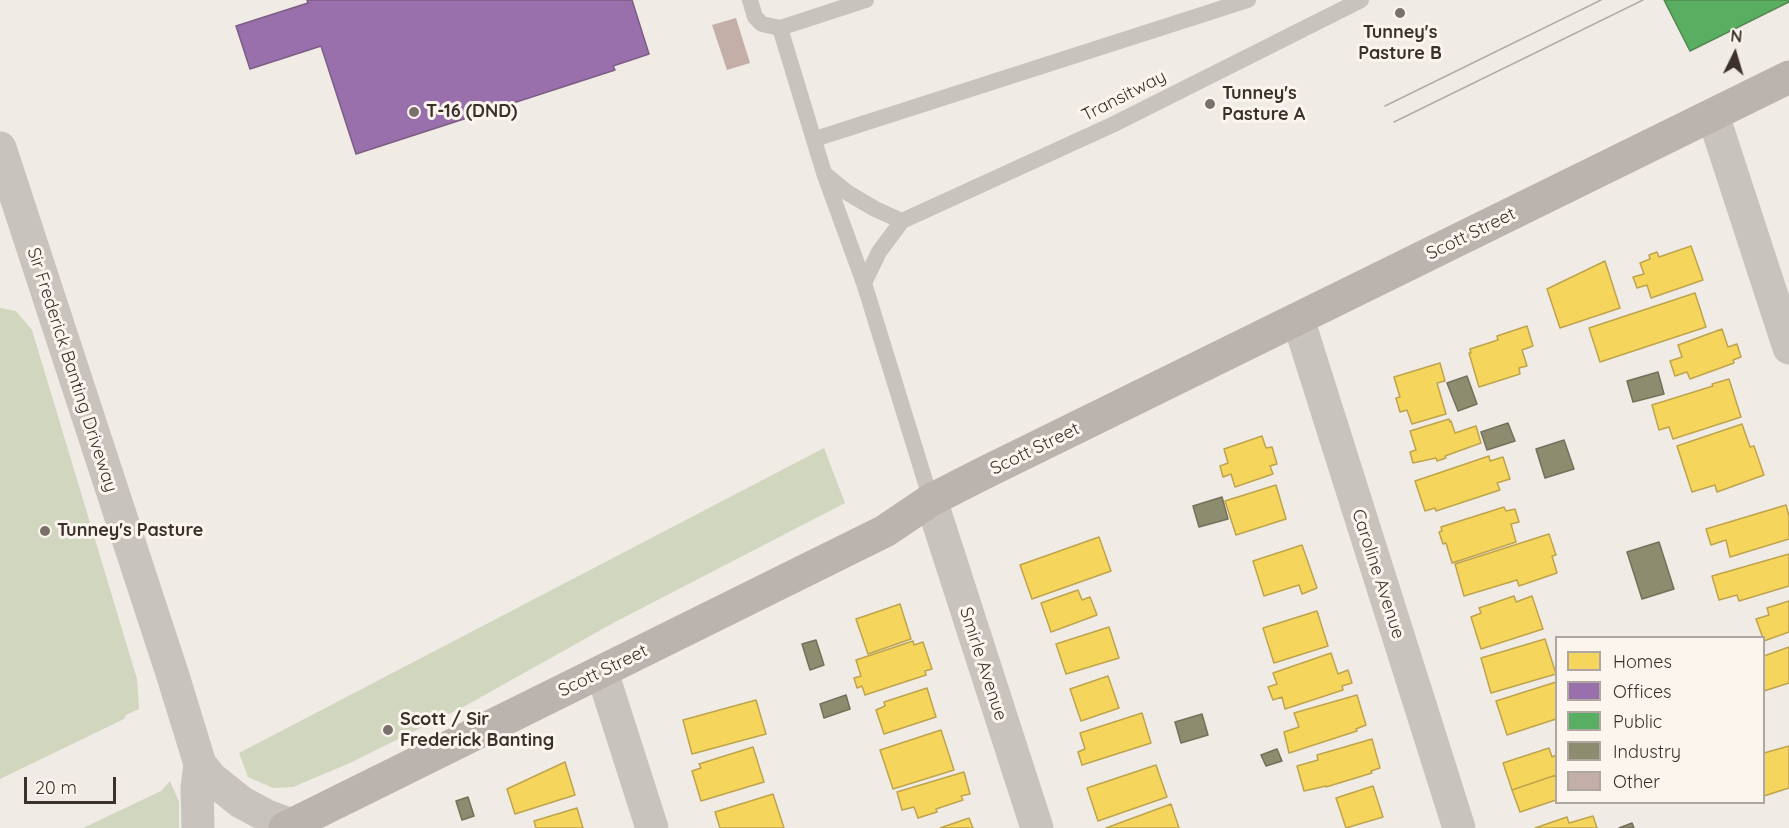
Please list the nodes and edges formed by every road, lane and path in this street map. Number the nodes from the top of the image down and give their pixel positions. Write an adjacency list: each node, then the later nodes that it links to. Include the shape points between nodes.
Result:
1 (750, 0): 5 (lane, via 755,17 762,24)
2 (866, 0): 5 (lane)
3 (1248, 0): 8 (lane)
4 (1361, 0): 11 (lane, Transitway, via 1112,125)
5 (780, 28): 8 (lane)
6 (1789, 77): 7 (main road, Scott Street)
7 (1713, 115): 13 (main road, Scott Street); 14 (street)
8 (815, 139): 10 (lane)
9 (0, 148): 17 (street, Sir Frederick Banting Driveway)
10 (824, 173): 11 (lane, via 848,193); 12 (lane)
11 (902, 221): 12 (lane, Transitway, via 879,252)
12 (864, 283): 15 (lane)
13 (1298, 319): 15 (main road, Scott Street); 22 (street, Caroline Avenue)
14 (1789, 348)
15 (931, 500): 16 (main road, Scott Street, via 885,531); 21 (street, Smirle Avenue)
16 (602, 672): 18 (main road, Scott Street); 20 (street)
17 (200, 764): 18 (street, Sir Frederick Banting Driveway, via 241,802); 19 (street, Sir Frederick Banting Driveway)
18 (288, 827)
19 (198, 828)
20 (652, 828)
21 (1037, 828)
22 (1459, 828)

